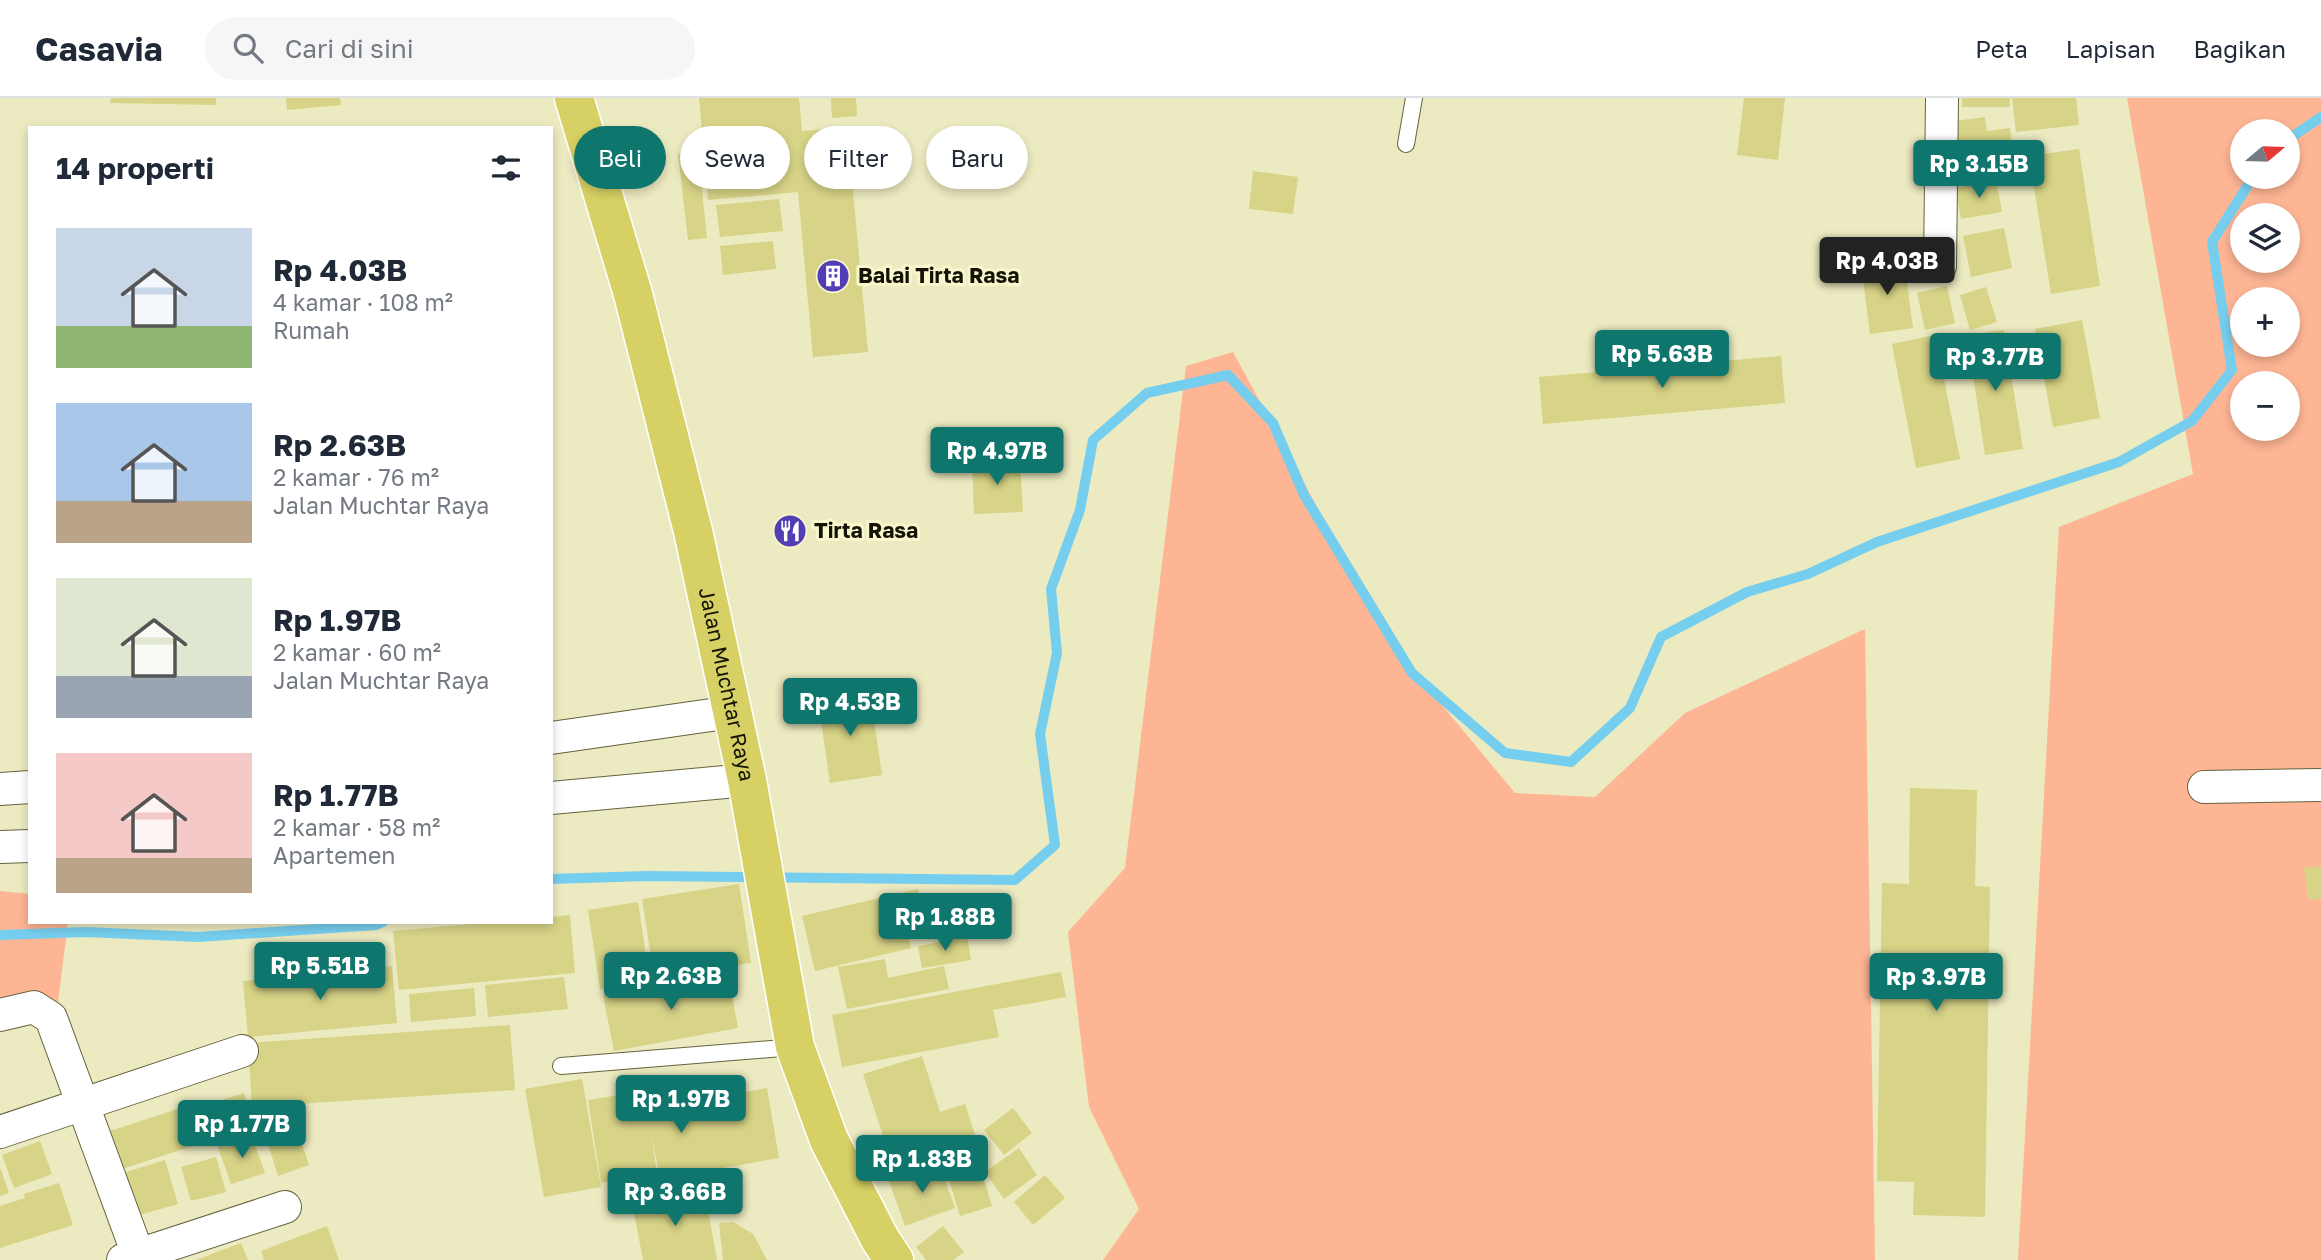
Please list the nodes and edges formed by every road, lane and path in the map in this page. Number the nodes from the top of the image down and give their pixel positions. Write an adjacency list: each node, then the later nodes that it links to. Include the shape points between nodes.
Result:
1 (574, 98): 6 (highway, Jalan Muchtar Raya, via 657,387)
2 (1414, 98): 4 (lane)
3 (1942, 98): 5 (street)
4 (1406, 144)
5 (1940, 266)
6 (732, 712): 7 (street); 8 (highway, Jalan Muchtar Raya)
7 (553, 738)
8 (747, 780): 13 (street); 17 (highway, Jalan Muchtar Raya)
9 (2321, 785): 11 (street)
10 (28, 787): 12 (street)
11 (2204, 787)
12 (0, 789)
13 (553, 798)
14 (28, 846): 15 (street)
15 (0, 847)
16 (0, 1015): 20 (street, via 34,1007 51,1018)
17 (795, 1047): 19 (lane); 24 (highway, Jalan Muchtar Raya, via 829,1140)
18 (242, 1051): 20 (street)
19 (561, 1066)
20 (83, 1105): 21 (street); 23 (street)
21 (0, 1132)
22 (285, 1207): 23 (street)
23 (133, 1258)
24 (894, 1260)

